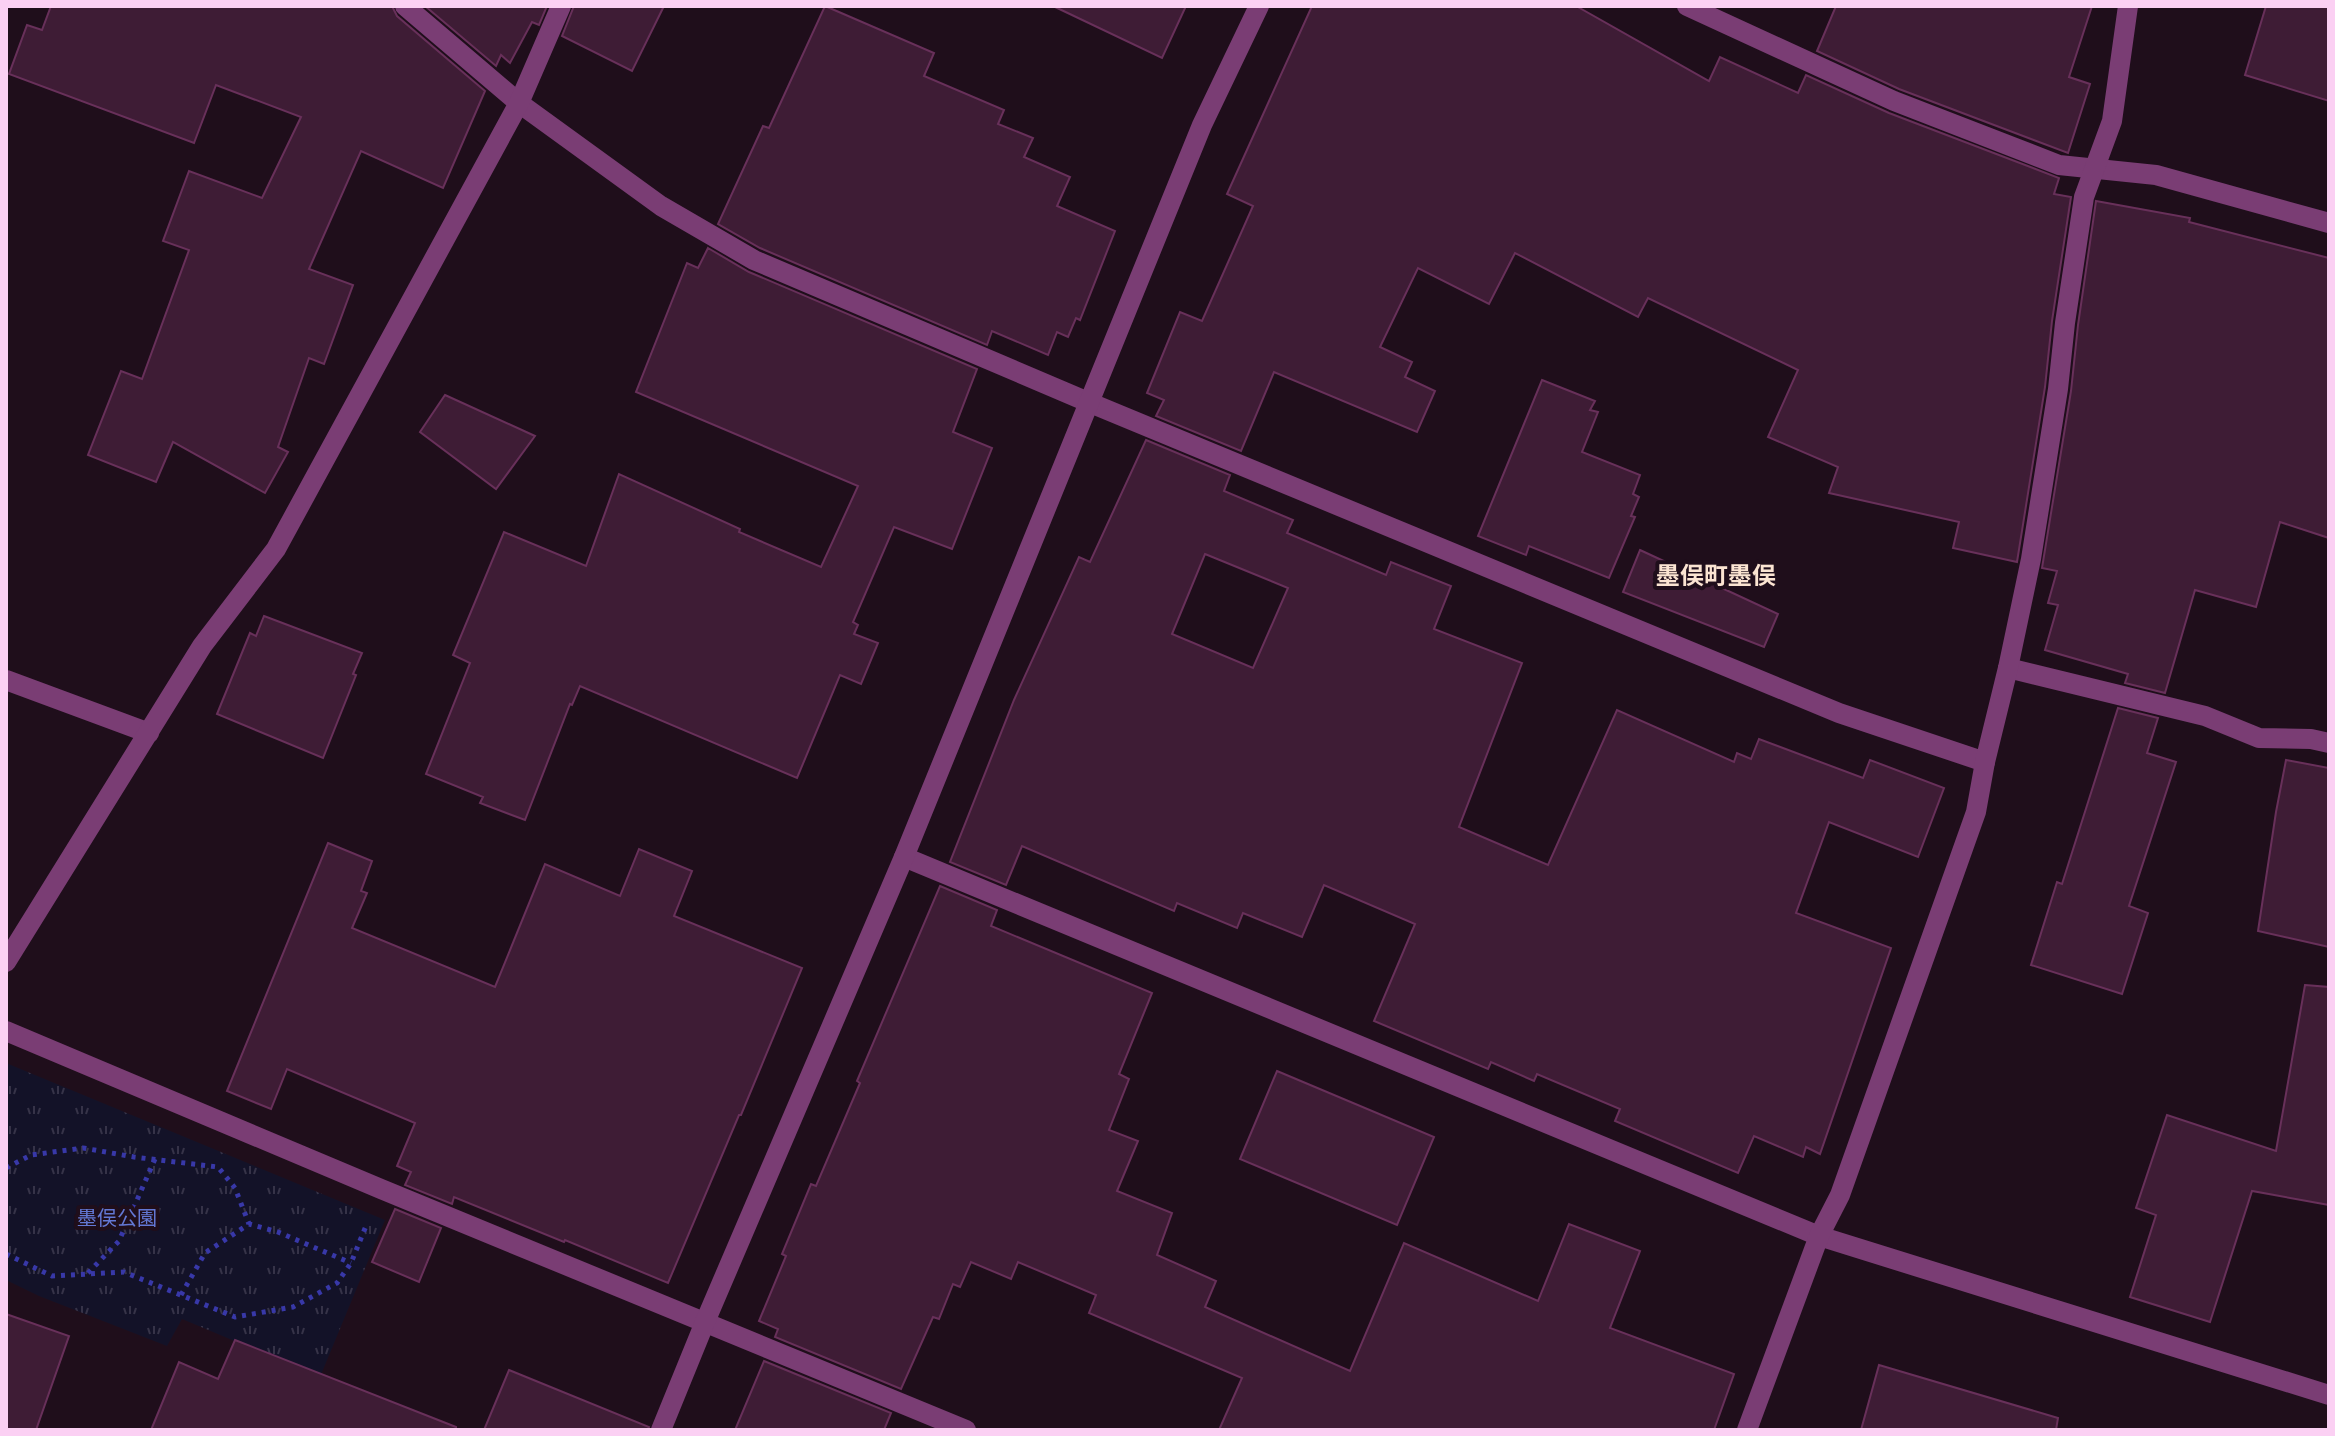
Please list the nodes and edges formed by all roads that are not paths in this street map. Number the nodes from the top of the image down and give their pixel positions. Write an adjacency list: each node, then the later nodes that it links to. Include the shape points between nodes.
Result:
1 (405, 6): 6 (street)
2 (561, 6): 6 (street)
3 (1259, 6): 9 (street, via 1202,125)
4 (1687, 6): 7 (street, via 1894,101 2059,165)
5 (2128, 6): 7 (street, via 2112,121)
6 (519, 103): 9 (street, via 661,206 754,260); 12 (street, via 276,549 202,646)
7 (2093, 170): 8 (street, via 2156,175); 10 (street, via 2084,197 2031,559)
8 (2329, 223)
9 (1088, 402): 14 (street, via 1839,713); 15 (street)
10 (2008, 668): 13 (street, via 2205,716 2259,738); 14 (street)
11 (6, 680): 12 (street)
12 (149, 733): 16 (street)
13 (2329, 743)
14 (1985, 762): 18 (street, via 1976,812 1840,1195)
15 (904, 857): 18 (street); 19 (street)
16 (6, 962)
17 (6, 1031): 19 (street)
18 (1819, 1236): 20 (street); 23 (street)
19 (705, 1322): 21 (street); 22 (street)
20 (2329, 1395)
21 (661, 1430)
22 (966, 1430)
23 (1747, 1430)

